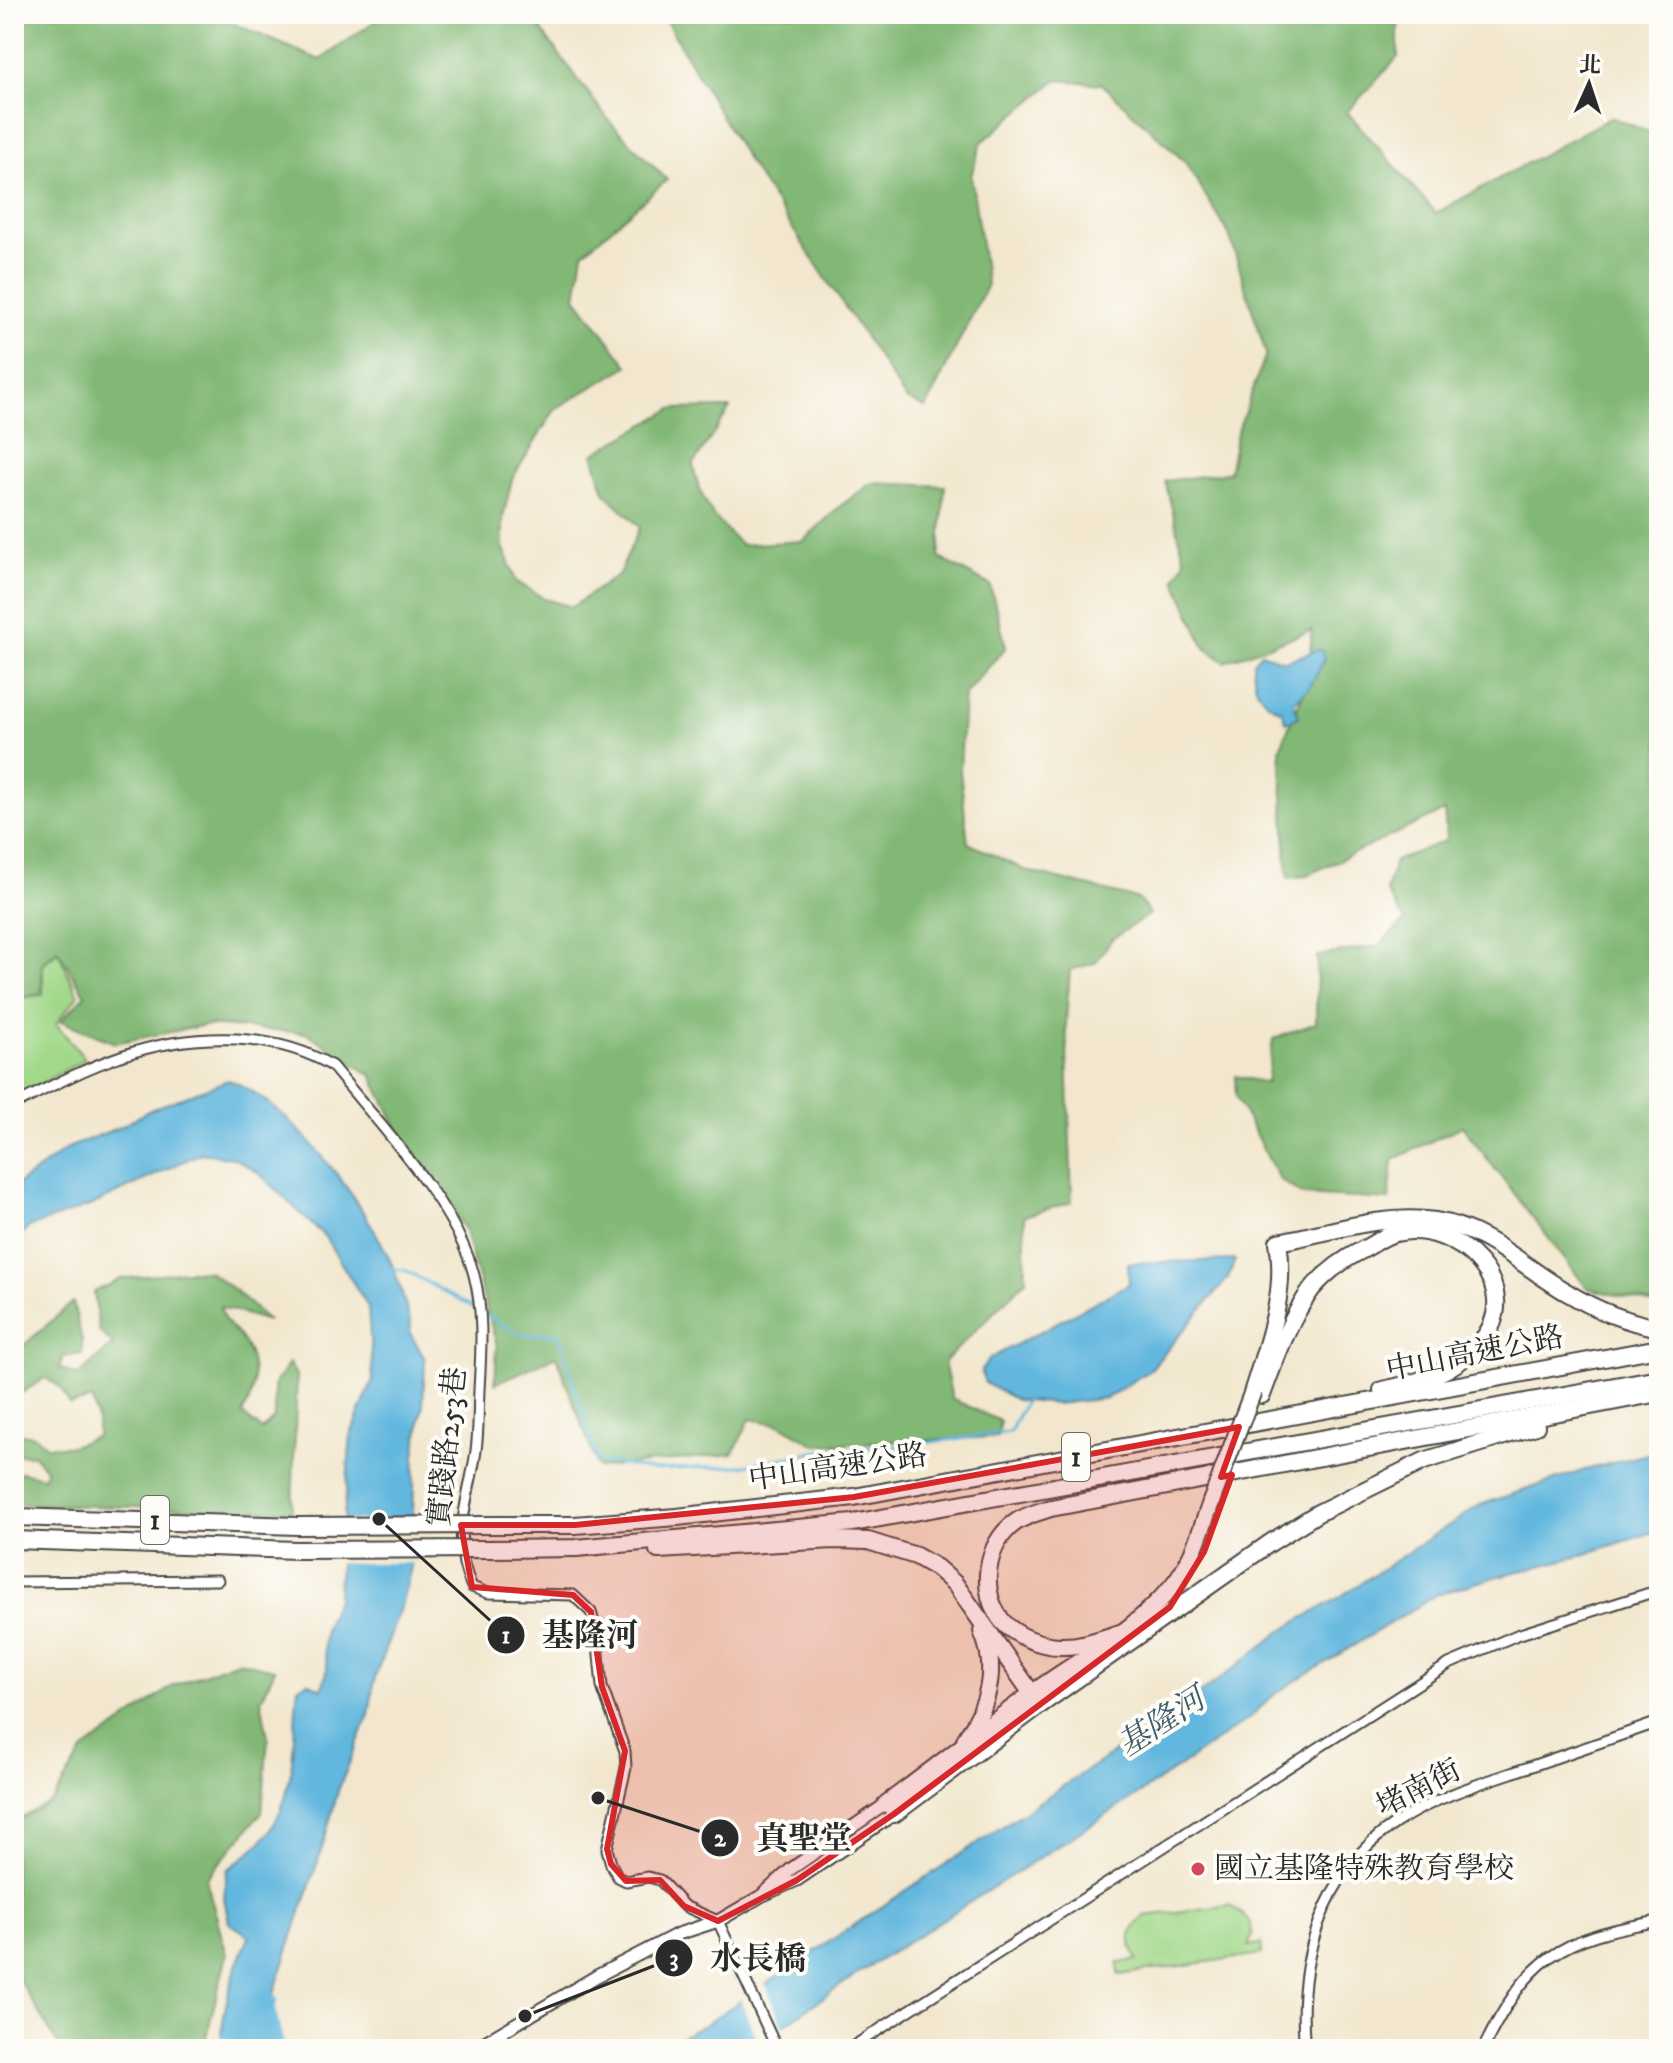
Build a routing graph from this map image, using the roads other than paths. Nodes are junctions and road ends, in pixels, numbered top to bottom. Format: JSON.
{"nodes":[{"id":1,"x":14,"y":1105,"type":"edge"},
{"id":2,"x":1659,"y":1328,"type":"edge"},
{"id":3,"x":1659,"y":1348,"type":"edge"},
{"id":4,"x":1659,"y":1378,"type":"edge"},
{"id":5,"x":1258,"y":1393,"type":"junction"},
{"id":6,"x":1659,"y":1393,"type":"edge"},
{"id":7,"x":1659,"y":1400,"type":"edge"},
{"id":8,"x":1301,"y":1416,"type":"junction"},
{"id":9,"x":14,"y":1517,"type":"edge"},
{"id":10,"x":14,"y":1540,"type":"edge"},
{"id":11,"x":576,"y":1548,"type":"junction"},
{"id":12,"x":218,"y":1580,"type":"dead end"},
{"id":13,"x":14,"y":1582,"type":"edge"},
{"id":14,"x":1659,"y":1590,"type":"edge"},
{"id":15,"x":973,"y":1611,"type":"junction"},
{"id":16,"x":1124,"y":1639,"type":"junction"},
{"id":17,"x":1036,"y":1699,"type":"junction"},
{"id":18,"x":1659,"y":1722,"type":"edge"},
{"id":19,"x":955,"y":1754,"type":"junction"},
{"id":20,"x":890,"y":1809,"type":"junction"},
{"id":21,"x":718,"y":1921,"type":"junction"},
{"id":22,"x":1659,"y":1921,"type":"edge"},
{"id":23,"x":473,"y":2049,"type":"edge"},
{"id":24,"x":777,"y":2049,"type":"edge"},
{"id":25,"x":849,"y":2049,"type":"edge"},
{"id":26,"x":1305,"y":2049,"type":"edge"},
{"id":27,"x":1483,"y":2049,"type":"edge"}],
"edges":[{"from":1,"to":21,"type":"street","name":"實踐路253巷"},
{"from":2,"to":5,"type":"highway"},
{"from":3,"to":8,"type":"highway","name":"中山高速公路","number":"1"},
{"from":4,"to":11,"type":"highway","name":"中山高速公路","number":"1"},
{"from":5,"to":8,"type":"highway"},
{"from":5,"to":16,"type":"highway"},
{"from":6,"to":16,"type":"highway"},
{"from":7,"to":16,"type":"highway"},
{"from":8,"to":9,"type":"highway","name":"中山高速公路","number":"1","bridge":true},
{"from":10,"to":11,"type":"highway","name":"中山高速公路","number":"1","bridge":true},
{"from":11,"to":15,"type":"highway"},
{"from":12,"to":13,"type":"street"},
{"from":14,"to":25,"type":"street"},
{"from":15,"to":17,"type":"highway"},
{"from":15,"to":19,"type":"highway"},
{"from":16,"to":17,"type":"highway"},
{"from":17,"to":19,"type":"highway"},
{"from":17,"to":20,"type":"highway"},
{"from":18,"to":26,"type":"street","name":"堵南街"},
{"from":19,"to":20,"type":"highway"},
{"from":20,"to":21,"type":"street"},
{"from":21,"to":23,"type":"street"},
{"from":21,"to":24,"type":"street"},
{"from":22,"to":27,"type":"street"}]}
